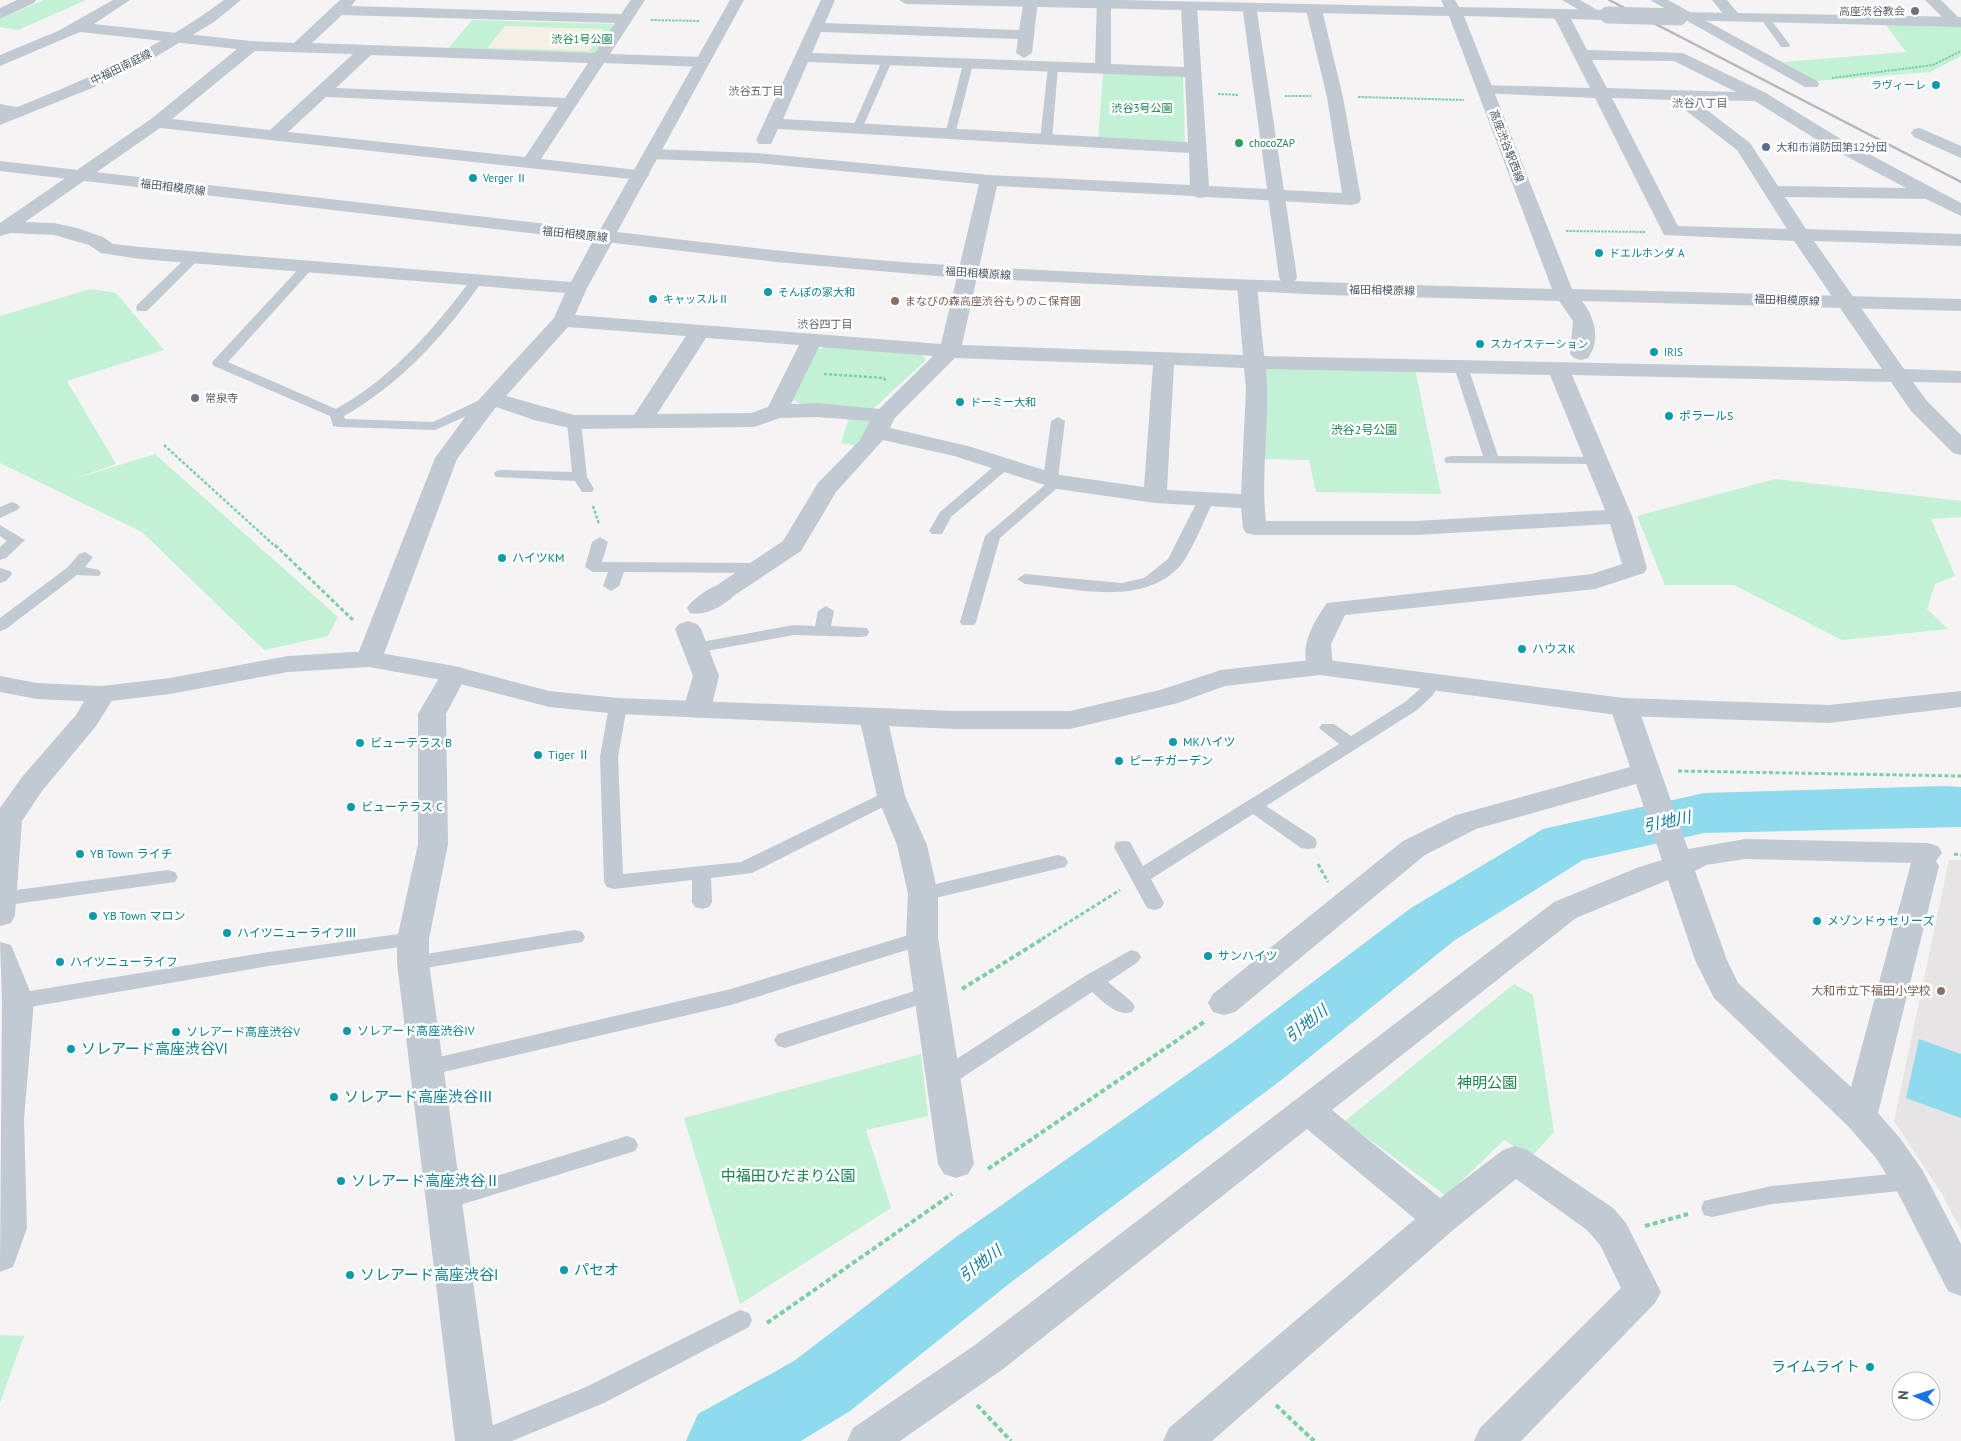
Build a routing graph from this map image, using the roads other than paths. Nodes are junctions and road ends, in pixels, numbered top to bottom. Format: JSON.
{"nodes":[{"id":1,"x":123,"y":0,"type":"edge"},
{"id":2,"x":216,"y":0,"type":"edge"},
{"id":3,"x":234,"y":0,"type":"edge"},
{"id":4,"x":252,"y":0,"type":"edge"},
{"id":5,"x":505,"y":0,"type":"edge"},
{"id":6,"x":573,"y":0,"type":"edge"},
{"id":7,"x":638,"y":0,"type":"edge"},
{"id":8,"x":737,"y":0,"type":"edge"},
{"id":9,"x":828,"y":0,"type":"edge"},
{"id":10,"x":906,"y":0,"type":"edge"},
{"id":11,"x":1569,"y":0,"type":"edge"},
{"id":12,"x":1657,"y":0,"type":"edge"},
{"id":13,"x":1719,"y":0,"type":"edge"},
{"id":14,"x":1932,"y":0,"type":"edge"},
{"id":15,"x":1031,"y":2,"type":"edge"},
{"id":16,"x":1104,"y":3,"type":"edge"},
{"id":17,"x":23,"y":4,"type":"edge"},
{"id":18,"x":0,"y":5,"type":"edge"},
{"id":19,"x":344,"y":5,"type":"edge"},
{"id":20,"x":1451,"y":6,"type":"edge"},
{"id":21,"x":1189,"y":8,"type":"junction"},
{"id":22,"x":1314,"y":10,"type":"junction"},
{"id":23,"x":1250,"y":12,"type":"dead end"},
{"id":24,"x":0,"y":14,"type":"edge"},
{"id":25,"x":492,"y":15,"type":"junction"},
{"id":26,"x":1561,"y":15,"type":"junction"},
{"id":27,"x":1603,"y":16,"type":"junction"},
{"id":28,"x":561,"y":17,"type":"junction"},
{"id":29,"x":1685,"y":17,"type":"junction"},
{"id":30,"x":1734,"y":18,"type":"junction"},
{"id":31,"x":626,"y":19,"type":"junction"},
{"id":32,"x":1766,"y":19,"type":"junction"},
{"id":33,"x":1958,"y":22,"type":"edge"},
{"id":34,"x":203,"y":23,"type":"junction"},
{"id":35,"x":78,"y":27,"type":"junction"},
{"id":36,"x":816,"y":27,"type":"junction"},
{"id":37,"x":1027,"y":35,"type":"junction"},
{"id":38,"x":178,"y":37,"type":"junction"},
{"id":39,"x":251,"y":46,"type":"junction"},
{"id":40,"x":1785,"y":46,"type":"dead end"},
{"id":41,"x":299,"y":47,"type":"junction"},
{"id":42,"x":367,"y":50,"type":"junction"},
{"id":43,"x":1581,"y":54,"type":"junction"},
{"id":44,"x":802,"y":57,"type":"junction"},
{"id":45,"x":600,"y":58,"type":"junction"},
{"id":46,"x":0,"y":60,"type":"edge"},
{"id":47,"x":887,"y":60,"type":"junction"},
{"id":48,"x":703,"y":62,"type":"junction"},
{"id":49,"x":968,"y":64,"type":"junction"},
{"id":50,"x":1023,"y":66,"type":"junction"},
{"id":51,"x":1053,"y":67,"type":"junction"},
{"id":52,"x":1102,"y":69,"type":"junction"},
{"id":53,"x":1193,"y":72,"type":"junction"},
{"id":54,"x":1807,"y":82,"type":"road end"},
{"id":55,"x":1485,"y":90,"type":"junction"},
{"id":56,"x":322,"y":92,"type":"junction"},
{"id":57,"x":1601,"y":93,"type":"junction"},
{"id":58,"x":1676,"y":95,"type":"junction"},
{"id":59,"x":1760,"y":97,"type":"junction"},
{"id":60,"x":570,"y":103,"type":"junction"},
{"id":61,"x":0,"y":109,"type":"edge"},
{"id":62,"x":21,"y":112,"type":"junction"},
{"id":63,"x":0,"y":120,"type":"edge"},
{"id":64,"x":157,"y":123,"type":"junction"},
{"id":65,"x":772,"y":124,"type":"junction"},
{"id":66,"x":857,"y":129,"type":"junction"},
{"id":67,"x":950,"y":134,"type":"junction"},
{"id":68,"x":1920,"y":134,"type":"dead end"},
{"id":69,"x":274,"y":136,"type":"junction"},
{"id":70,"x":1046,"y":140,"type":"junction"},
{"id":71,"x":1198,"y":148,"type":"junction"},
{"id":72,"x":1961,"y":153,"type":"edge"},
{"id":73,"x":652,"y":154,"type":"junction"},
{"id":74,"x":756,"y":158,"type":"junction"},
{"id":75,"x":529,"y":164,"type":"junction"},
{"id":76,"x":0,"y":166,"type":"edge"},
{"id":77,"x":640,"y":175,"type":"junction"},
{"id":78,"x":79,"y":176,"type":"junction"},
{"id":79,"x":989,"y":180,"type":"junction"},
{"id":80,"x":1772,"y":190,"type":"junction"},
{"id":81,"x":1200,"y":193,"type":"junction"},
{"id":82,"x":1929,"y":194,"type":"junction"},
{"id":83,"x":1276,"y":196,"type":"junction"},
{"id":84,"x":1958,"y":205,"type":"edge"},
{"id":85,"x":3,"y":229,"type":"edge"},
{"id":86,"x":1800,"y":235,"type":"junction"},
{"id":87,"x":605,"y":237,"type":"junction"},
{"id":88,"x":1961,"y":240,"type":"edge"},
{"id":89,"x":194,"y":257,"type":"junction"},
{"id":90,"x":308,"y":266,"type":"junction"},
{"id":91,"x":969,"y":272,"type":"junction"},
{"id":92,"x":1288,"y":277,"type":"dead end"},
{"id":93,"x":478,"y":280,"type":"junction"},
{"id":94,"x":1247,"y":285,"type":"junction"},
{"id":95,"x":577,"y":288,"type":"junction"},
{"id":96,"x":1564,"y":294,"type":"junction"},
{"id":97,"x":1846,"y":302,"type":"junction"},
{"id":98,"x":1961,"y":305,"type":"edge"},
{"id":99,"x":142,"y":308,"type":"dead end"},
{"id":100,"x":563,"y":320,"type":"junction"},
{"id":101,"x":700,"y":331,"type":"junction"},
{"id":102,"x":812,"y":340,"type":"junction"},
{"id":103,"x":950,"y":351,"type":"junction"},
{"id":104,"x":1164,"y":360,"type":"junction"},
{"id":105,"x":1584,"y":361,"type":"junction"},
{"id":106,"x":1255,"y":362,"type":"junction"},
{"id":107,"x":1461,"y":367,"type":"junction"},
{"id":108,"x":1558,"y":368,"type":"junction"},
{"id":109,"x":1897,"y":376,"type":"junction"},
{"id":110,"x":1961,"y":377,"type":"edge"},
{"id":111,"x":492,"y":399,"type":"junction"},
{"id":112,"x":777,"y":411,"type":"junction"},
{"id":113,"x":337,"y":414,"type":"junction"},
{"id":114,"x":886,"y":417,"type":"junction"},
{"id":115,"x":642,"y":420,"type":"junction"},
{"id":116,"x":1058,"y":421,"type":"dead end"},
{"id":117,"x":574,"y":422,"type":"junction"},
{"id":118,"x":1959,"y":444,"type":"edge"},
{"id":119,"x":1451,"y":460,"type":"dead end"},
{"id":120,"x":1492,"y":460,"type":"junction"},
{"id":121,"x":1595,"y":461,"type":"junction"},
{"id":122,"x":1004,"y":465,"type":"junction"},
{"id":123,"x":501,"y":474,"type":"dead end"},
{"id":124,"x":530,"y":475,"type":"junction"},
{"id":125,"x":1053,"y":481,"type":"junction"},
{"id":126,"x":522,"y":491,"type":"dead end"},
{"id":127,"x":1155,"y":496,"type":"junction"},
{"id":128,"x":1206,"y":500,"type":"junction"},
{"id":129,"x":1252,"y":500,"type":"junction"},
{"id":130,"x":1620,"y":516,"type":"junction"},
{"id":131,"x":0,"y":530,"type":"edge"},
{"id":132,"x":937,"y":531,"type":"dead end"},
{"id":133,"x":600,"y":536,"type":"road end"},
{"id":134,"x":0,"y":555,"type":"edge"},
{"id":135,"x":85,"y":557,"type":"dead end"},
{"id":136,"x":1064,"y":566,"type":"dead end"},
{"id":137,"x":617,"y":568,"type":"junction"},
{"id":138,"x":759,"y":568,"type":"junction"},
{"id":139,"x":74,"y":570,"type":"junction"},
{"id":140,"x":0,"y":573,"type":"edge"},
{"id":141,"x":93,"y":573,"type":"dead end"},
{"id":142,"x":0,"y":578,"type":"edge"},
{"id":143,"x":1025,"y":579,"type":"dead end"},
{"id":144,"x":1060,"y":582,"type":"junction"},
{"id":145,"x":611,"y":586,"type":"dead end"},
{"id":146,"x":730,"y":588,"type":"joint"},
{"id":147,"x":826,"y":611,"type":"dead end"},
{"id":148,"x":968,"y":622,"type":"dead end"},
{"id":149,"x":0,"y":626,"type":"edge"},
{"id":150,"x":694,"y":628,"type":"junction"},
{"id":151,"x":822,"y":631,"type":"junction"},
{"id":152,"x":860,"y":632,"type":"dead end"},
{"id":153,"x":369,"y":659,"type":"junction"},
{"id":154,"x":1320,"y":667,"type":"junction"},
{"id":155,"x":454,"y":674,"type":"junction"},
{"id":156,"x":1432,"y":680,"type":"junction"},
{"id":157,"x":0,"y":684,"type":"edge"},
{"id":158,"x":102,"y":694,"type":"junction"},
{"id":159,"x":1961,"y":699,"type":"edge"},
{"id":160,"x":618,"y":706,"type":"junction"},
{"id":161,"x":1624,"y":707,"type":"junction"},
{"id":162,"x":697,"y":709,"type":"junction"},
{"id":163,"x":873,"y":717,"type":"junction"},
{"id":164,"x":1328,"y":728,"type":"dead end"},
{"id":165,"x":1351,"y":744,"type":"junction"},
{"id":166,"x":1646,"y":777,"type":"junction"},
{"id":167,"x":891,"y":796,"type":"junction"},
{"id":168,"x":1253,"y":806,"type":"junction"},
{"id":169,"x":1308,"y":843,"type":"road end"},
{"id":170,"x":1123,"y":847,"type":"dead end"},
{"id":171,"x":3,"y":854,"type":"edge"},
{"id":172,"x":1677,"y":859,"type":"junction"},
{"id":173,"x":1058,"y":862,"type":"dead end"},
{"id":174,"x":701,"y":873,"type":"junction"},
{"id":175,"x":168,"y":877,"type":"dead end"},
{"id":176,"x":1140,"y":877,"type":"junction"},
{"id":177,"x":924,"y":894,"type":"junction"},
{"id":178,"x":702,"y":902,"type":"dead end"},
{"id":179,"x":1154,"y":902,"type":"dead end"},
{"id":180,"x":1,"y":907,"type":"edge"},
{"id":181,"x":575,"y":936,"type":"dead end"},
{"id":182,"x":922,"y":938,"type":"junction"},
{"id":183,"x":413,"y":951,"type":"junction"},
{"id":184,"x":0,"y":952,"type":"edge"},
{"id":185,"x":1131,"y":957,"type":"dead end"},
{"id":186,"x":1092,"y":981,"type":"junction"},
{"id":187,"x":18,"y":1001,"type":"junction"},
{"id":188,"x":931,"y":1001,"type":"junction"},
{"id":189,"x":1224,"y":1003,"type":"road end"},
{"id":190,"x":1125,"y":1007,"type":"dead end"},
{"id":191,"x":785,"y":1040,"type":"dead end"},
{"id":192,"x":426,"y":1068,"type":"junction"},
{"id":193,"x":943,"y":1079,"type":"junction"},
{"id":194,"x":1308,"y":1110,"type":"junction"},
{"id":195,"x":1860,"y":1116,"type":"junction"},
{"id":196,"x":3,"y":1119,"type":"edge"},
{"id":197,"x":627,"y":1145,"type":"dead end"},
{"id":198,"x":966,"y":1175,"type":"road end"},
{"id":199,"x":1910,"y":1181,"type":"junction"},
{"id":200,"x":444,"y":1201,"type":"junction"},
{"id":201,"x":1712,"y":1208,"type":"road end"},
{"id":202,"x":1440,"y":1220,"type":"junction"},
{"id":203,"x":0,"y":1256,"type":"edge"},
{"id":204,"x":1961,"y":1280,"type":"edge"},
{"id":205,"x":740,"y":1320,"type":"dead end"},
{"id":206,"x":475,"y":1441,"type":"edge"},
{"id":207,"x":483,"y":1441,"type":"edge"},
{"id":208,"x":867,"y":1441,"type":"edge"},
{"id":209,"x":1183,"y":1441,"type":"edge"},
{"id":210,"x":1494,"y":1441,"type":"edge"}],
"edges":[{"from":1,"to":35,"type":"street"},
{"from":2,"to":34,"type":"street"},
{"from":3,"to":34,"type":"street","name":"中福田南庭線"},
{"from":4,"to":34,"type":"street"},
{"from":5,"to":25,"type":"street"},
{"from":6,"to":28,"type":"street"},
{"from":7,"to":31,"type":"street"},
{"from":8,"to":48,"type":"street"},
{"from":9,"to":36,"type":"street"},
{"from":10,"to":15,"type":"street"},
{"from":11,"to":27,"type":"street"},
{"from":12,"to":29,"type":"street"},
{"from":13,"to":30,"type":"street"},
{"from":14,"to":33,"type":"street"},
{"from":15,"to":16,"type":"street"},
{"from":15,"to":37,"type":"street"},
{"from":16,"to":21,"type":"street"},
{"from":16,"to":52,"type":"street"},
{"from":17,"to":18,"type":"street"},
{"from":17,"to":24,"type":"street"},
{"from":19,"to":25,"type":"street"},
{"from":19,"to":41,"type":"street"},
{"from":20,"to":22,"type":"street"},
{"from":20,"to":26,"type":"street"},
{"from":20,"to":55,"type":"street","name":"高座渋谷駅西線"},
{"from":21,"to":22,"type":"street"},
{"from":21,"to":53,"type":"street"},
{"from":22,"to":83,"type":"street"},
{"from":23,"to":83,"type":"street"},
{"from":25,"to":28,"type":"street"},
{"from":26,"to":27,"type":"street"},
{"from":26,"to":43,"type":"street"},
{"from":27,"to":29,"type":"street","bridge":true},
{"from":28,"to":31,"type":"street"},
{"from":29,"to":30,"type":"street"},
{"from":29,"to":54,"type":"street"},
{"from":30,"to":32,"type":"street"},
{"from":31,"to":45,"type":"street"},
{"from":32,"to":33,"type":"street"},
{"from":32,"to":40,"type":"lane"},
{"from":34,"to":38,"type":"street","name":"中福田南庭線"},
{"from":35,"to":38,"type":"street"},
{"from":35,"to":46,"type":"street"},
{"from":36,"to":37,"type":"street"},
{"from":36,"to":44,"type":"street"},
{"from":37,"to":50,"type":"street"},
{"from":38,"to":39,"type":"street"},
{"from":38,"to":62,"type":"street","name":"中福田南庭線"},
{"from":39,"to":41,"type":"street"},
{"from":39,"to":64,"type":"street"},
{"from":41,"to":42,"type":"street"},
{"from":42,"to":45,"type":"street"},
{"from":42,"to":56,"type":"street"},
{"from":43,"to":57,"type":"street"},
{"from":43,"to":59,"type":"street"},
{"from":44,"to":47,"type":"street"},
{"from":44,"to":65,"type":"street"},
{"from":45,"to":48,"type":"street"},
{"from":45,"to":60,"type":"street"},
{"from":47,"to":49,"type":"street"},
{"from":47,"to":66,"type":"lane"},
{"from":48,"to":73,"type":"street"},
{"from":49,"to":50,"type":"street"},
{"from":49,"to":67,"type":"lane"},
{"from":50,"to":51,"type":"street"},
{"from":51,"to":52,"type":"street"},
{"from":51,"to":70,"type":"lane"},
{"from":52,"to":53,"type":"street"},
{"from":53,"to":71,"type":"street"},
{"from":55,"to":57,"type":"street"},
{"from":55,"to":96,"type":"street","name":"高座渋谷駅西線"},
{"from":56,"to":60,"type":"street"},
{"from":56,"to":69,"type":"street"},
{"from":57,"to":58,"type":"street"},
{"from":57,"to":86,"type":"street"},
{"from":58,"to":59,"type":"street"},
{"from":58,"to":80,"type":"street"},
{"from":59,"to":82,"type":"street"},
{"from":60,"to":75,"type":"street"},
{"from":61,"to":62,"type":"street"},
{"from":62,"to":63,"type":"street","name":"中福田南庭線"},
{"from":64,"to":69,"type":"street"},
{"from":64,"to":78,"type":"street"},
{"from":65,"to":66,"type":"street"},
{"from":65,"to":74,"type":"street"},
{"from":66,"to":67,"type":"street"},
{"from":67,"to":70,"type":"street"},
{"from":68,"to":72,"type":"street"},
{"from":69,"to":75,"type":"street"},
{"from":70,"to":71,"type":"street"},
{"from":71,"to":81,"type":"street"},
{"from":73,"to":74,"type":"street"},
{"from":73,"to":77,"type":"street"},
{"from":74,"to":79,"type":"street"},
{"from":75,"to":77,"type":"street"},
{"from":76,"to":78,"type":"street","name":"福田相模原線"},
{"from":77,"to":87,"type":"street"},
{"from":78,"to":85,"type":"street"},
{"from":78,"to":87,"type":"street","name":"福田相模原線"},
{"from":79,"to":81,"type":"street"},
{"from":79,"to":91,"type":"street"},
{"from":80,"to":82,"type":"street"},
{"from":80,"to":86,"type":"street"},
{"from":81,"to":83,"type":"street"},
{"from":82,"to":84,"type":"street"},
{"from":83,"to":92,"type":"street"},
{"from":85,"to":89,"type":"street"},
{"from":86,"to":88,"type":"street"},
{"from":86,"to":97,"type":"street"},
{"from":87,"to":91,"type":"street","name":"福田相模原線"},
{"from":87,"to":95,"type":"street"},
{"from":89,"to":90,"type":"street"},
{"from":89,"to":99,"type":"lane"},
{"from":90,"to":93,"type":"street"},
{"from":90,"to":113,"type":"lane"},
{"from":91,"to":94,"type":"street","name":"福田相模原線"},
{"from":91,"to":103,"type":"street"},
{"from":93,"to":95,"type":"street"},
{"from":93,"to":113,"type":"lane"},
{"from":94,"to":96,"type":"street","name":"福田相模原線"},
{"from":94,"to":106,"type":"street"},
{"from":95,"to":100,"type":"street"},
{"from":96,"to":97,"type":"street","name":"福田相模原線"},
{"from":96,"to":105,"type":"street"},
{"from":97,"to":98,"type":"street","name":"福田相模原線"},
{"from":97,"to":109,"type":"street"},
{"from":100,"to":101,"type":"street"},
{"from":100,"to":111,"type":"street"},
{"from":101,"to":102,"type":"street"},
{"from":101,"to":115,"type":"street"},
{"from":102,"to":103,"type":"street"},
{"from":102,"to":112,"type":"street"},
{"from":103,"to":104,"type":"street"},
{"from":103,"to":114,"type":"street"},
{"from":104,"to":106,"type":"street"},
{"from":104,"to":127,"type":"street"},
{"from":105,"to":108,"type":"street"},
{"from":105,"to":109,"type":"street"},
{"from":106,"to":107,"type":"street"},
{"from":106,"to":129,"type":"street"},
{"from":107,"to":108,"type":"street"},
{"from":107,"to":120,"type":"lane"},
{"from":108,"to":121,"type":"street"},
{"from":109,"to":110,"type":"street"},
{"from":109,"to":118,"type":"street"},
{"from":111,"to":113,"type":"lane"},
{"from":111,"to":117,"type":"street"},
{"from":111,"to":153,"type":"street"},
{"from":112,"to":114,"type":"street"},
{"from":112,"to":115,"type":"street"},
{"from":114,"to":122,"type":"street"},
{"from":114,"to":138,"type":"street"},
{"from":115,"to":117,"type":"street"},
{"from":116,"to":125,"type":"lane"},
{"from":117,"to":124,"type":"lane"},
{"from":119,"to":120,"type":"lane"},
{"from":120,"to":121,"type":"lane"},
{"from":121,"to":130,"type":"street"},
{"from":122,"to":125,"type":"street"},
{"from":122,"to":132,"type":"lane"},
{"from":123,"to":124,"type":"lane"},
{"from":124,"to":126,"type":"lane"},
{"from":125,"to":127,"type":"street"},
{"from":125,"to":148,"type":"lane"},
{"from":127,"to":128,"type":"street"},
{"from":128,"to":129,"type":"street"},
{"from":128,"to":144,"type":"lane"},
{"from":129,"to":130,"type":"street"},
{"from":130,"to":154,"type":"street"},
{"from":131,"to":134,"type":"lane"},
{"from":133,"to":137,"type":"lane"},
{"from":135,"to":139,"type":"lane"},
{"from":136,"to":144,"type":"lane"},
{"from":137,"to":138,"type":"lane"},
{"from":137,"to":145,"type":"lane"},
{"from":138,"to":146,"type":"street"},
{"from":139,"to":141,"type":"lane"},
{"from":139,"to":149,"type":"lane"},
{"from":140,"to":142,"type":"lane"},
{"from":143,"to":144,"type":"lane"},
{"from":146,"to":150,"type":"street"},
{"from":147,"to":151,"type":"lane"},
{"from":150,"to":151,"type":"lane"},
{"from":150,"to":162,"type":"street"},
{"from":151,"to":152,"type":"lane"},
{"from":153,"to":155,"type":"street"},
{"from":153,"to":158,"type":"street"},
{"from":154,"to":156,"type":"street"},
{"from":154,"to":163,"type":"street"},
{"from":155,"to":160,"type":"street"},
{"from":155,"to":183,"type":"street"},
{"from":156,"to":161,"type":"street"},
{"from":156,"to":165,"type":"lane"},
{"from":157,"to":158,"type":"street"},
{"from":158,"to":171,"type":"street"},
{"from":159,"to":161,"type":"street"},
{"from":160,"to":162,"type":"street"},
{"from":160,"to":174,"type":"lane"},
{"from":161,"to":166,"type":"street"},
{"from":162,"to":163,"type":"street"},
{"from":163,"to":167,"type":"street"},
{"from":164,"to":165,"type":"lane"},
{"from":165,"to":168,"type":"lane"},
{"from":166,"to":172,"type":"street"},
{"from":166,"to":189,"type":"street"},
{"from":167,"to":174,"type":"lane"},
{"from":167,"to":177,"type":"street"},
{"from":168,"to":169,"type":"lane"},
{"from":168,"to":176,"type":"lane"},
{"from":170,"to":176,"type":"lane"},
{"from":171,"to":180,"type":"street"},
{"from":172,"to":194,"type":"street"},
{"from":172,"to":195,"type":"street"},
{"from":172,"to":195,"type":"street"},
{"from":173,"to":177,"type":"lane"},
{"from":174,"to":178,"type":"lane"},
{"from":175,"to":180,"type":"lane"},
{"from":176,"to":179,"type":"lane"},
{"from":177,"to":182,"type":"street"},
{"from":181,"to":183,"type":"lane"},
{"from":182,"to":188,"type":"street"},
{"from":182,"to":192,"type":"lane"},
{"from":183,"to":187,"type":"lane"},
{"from":183,"to":192,"type":"street"},
{"from":184,"to":187,"type":"street"},
{"from":185,"to":186,"type":"lane"},
{"from":186,"to":190,"type":"lane"},
{"from":186,"to":193,"type":"lane"},
{"from":187,"to":196,"type":"street"},
{"from":188,"to":191,"type":"lane"},
{"from":188,"to":193,"type":"street"},
{"from":192,"to":200,"type":"street"},
{"from":193,"to":198,"type":"street"},
{"from":194,"to":202,"type":"street"},
{"from":194,"to":208,"type":"street"},
{"from":195,"to":199,"type":"street"},
{"from":196,"to":203,"type":"street"},
{"from":197,"to":200,"type":"lane"},
{"from":199,"to":201,"type":"lane"},
{"from":199,"to":204,"type":"street"},
{"from":200,"to":206,"type":"street"},
{"from":202,"to":209,"type":"street"},
{"from":202,"to":210,"type":"street"},
{"from":205,"to":207,"type":"lane"}]}
